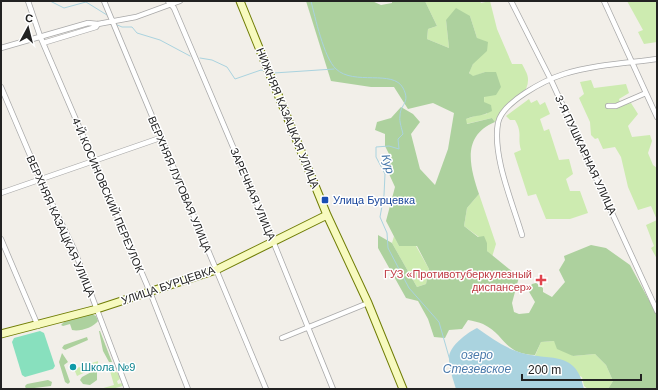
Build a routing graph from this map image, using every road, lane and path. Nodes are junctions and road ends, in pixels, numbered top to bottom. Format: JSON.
{"nodes":[{"id":1,"x":28,"y":1,"type":"edge"},
{"id":2,"x":104,"y":1,"type":"edge"},
{"id":3,"x":180,"y":1,"type":"edge"},
{"id":4,"x":240,"y":1,"type":"edge"},
{"id":5,"x":511,"y":1,"type":"edge"},
{"id":6,"x":604,"y":1,"type":"edge"},
{"id":7,"x":169,"y":3,"type":"edge"},
{"id":8,"x":111,"y":20,"type":"junction"},
{"id":9,"x":98,"y":24,"type":"junction"},
{"id":10,"x":40,"y":36,"type":"junction"},
{"id":11,"x":43,"y":43,"type":"junction"},
{"id":12,"x":1,"y":48,"type":"edge"},
{"id":13,"x":657,"y":59,"type":"edge"},
{"id":14,"x":632,"y":63,"type":"junction"},
{"id":15,"x":551,"y":80,"type":"junction"},
{"id":16,"x":1,"y":87,"type":"edge"},
{"id":17,"x":646,"y":93,"type":"junction"},
{"id":18,"x":608,"y":106,"type":"dead end"},
{"id":19,"x":657,"y":118,"type":"edge"},
{"id":20,"x":160,"y":138,"type":"junction"},
{"id":21,"x":94,"y":162,"type":"junction"},
{"id":22,"x":41,"y":181,"type":"junction"},
{"id":23,"x":1,"y":193,"type":"edge"},
{"id":24,"x":327,"y":215,"type":"junction"},
{"id":25,"x":522,"y":235,"type":"dead end"},
{"id":26,"x":1,"y":239,"type":"edge"},
{"id":27,"x":273,"y":241,"type":"junction"},
{"id":28,"x":216,"y":270,"type":"junction"},
{"id":29,"x":150,"y":292,"type":"junction"},
{"id":30,"x":368,"y":303,"type":"junction"},
{"id":31,"x":97,"y":309,"type":"junction"},
{"id":32,"x":657,"y":311,"type":"edge"},
{"id":33,"x":38,"y":326,"type":"junction"},
{"id":34,"x":308,"y":328,"type":"junction"},
{"id":35,"x":1,"y":334,"type":"edge"},
{"id":36,"x":282,"y":338,"type":"dead end"},
{"id":37,"x":127,"y":389,"type":"edge"},
{"id":38,"x":188,"y":389,"type":"edge"},
{"id":39,"x":266,"y":389,"type":"edge"},
{"id":40,"x":333,"y":389,"type":"edge"},
{"id":41,"x":403,"y":389,"type":"edge"}],
"edges":[{"from":1,"to":10,"type":"street","name":"4-Й КОСИНОВСКИЙ ПЕРЕУЛОК"},
{"from":2,"to":8,"type":"street","name":"ВЕРХНЯЯ ЛУГОВАЯ УЛИЦА"},
{"from":3,"to":7,"type":"street"},
{"from":4,"to":24,"type":"street","name":"НИЖНЯЯ КАЗАЦКАЯ УЛИЦА"},
{"from":5,"to":15,"type":"street","name":"3-Я ПУШКАРНАЯ УЛИЦА"},
{"from":6,"to":14,"type":"street"},
{"from":7,"to":8,"type":"street"},
{"from":7,"to":27,"type":"street","name":"ЗАРЕЧНАЯ УЛИЦА"},
{"from":8,"to":9,"type":"street"},
{"from":8,"to":20,"type":"street","name":"ВЕРХНЯЯ ЛУГОВАЯ УЛИЦА"},
{"from":9,"to":10,"type":"street"},
{"from":9,"to":11,"type":"street"},
{"from":10,"to":11,"type":"street","name":"4-Й КОСИНОВСКИЙ ПЕРЕУЛОК"},
{"from":10,"to":12,"type":"street"},
{"from":11,"to":21,"type":"street","name":"4-Й КОСИНОВСКИЙ ПЕРЕУЛОК"},
{"from":13,"to":14,"type":"street"},
{"from":14,"to":15,"type":"street"},
{"from":14,"to":17,"type":"street"},
{"from":15,"to":25,"type":"street"},
{"from":15,"to":32,"type":"street","name":"3-Я ПУШКАРНАЯ УЛИЦА"},
{"from":16,"to":22,"type":"street","name":"ВЕРХНЯЯ КАЗАЦКАЯ УЛИЦА"},
{"from":17,"to":18,"type":"street"},
{"from":17,"to":19,"type":"street"},
{"from":20,"to":21,"type":"street"},
{"from":20,"to":28,"type":"street","name":"ВЕРХНЯЯ ЛУГОВАЯ УЛИЦА"},
{"from":21,"to":22,"type":"street"},
{"from":21,"to":29,"type":"street","name":"4-Й КОСИНОВСКИЙ ПЕРЕУЛОК"},
{"from":22,"to":23,"type":"street"},
{"from":22,"to":31,"type":"street","name":"ВЕРХНЯЯ КАЗАЦКАЯ УЛИЦА"},
{"from":24,"to":27,"type":"street","name":"УЛИЦА БУРЦЕВКА"},
{"from":24,"to":30,"type":"street","name":"НИЖНЯЯ КАЗАЦКАЯ УЛИЦА"},
{"from":26,"to":33,"type":"street"},
{"from":27,"to":28,"type":"street","name":"УЛИЦА БУРЦЕВКА"},
{"from":27,"to":34,"type":"street","name":"ЗАРЕЧНАЯ УЛИЦА"},
{"from":28,"to":29,"type":"street","name":"УЛИЦА БУРЦЕВКА"},
{"from":28,"to":39,"type":"street","name":"ВЕРХНЯЯ ЛУГОВАЯ УЛИЦА"},
{"from":29,"to":31,"type":"street","name":"УЛИЦА БУРЦЕВКА"},
{"from":29,"to":38,"type":"street","name":"4-Й КОСИНОВСКИЙ ПЕРЕУЛОК"},
{"from":30,"to":34,"type":"street"},
{"from":30,"to":41,"type":"street","name":"НИЖНЯЯ КАЗАЦКАЯ УЛИЦА"},
{"from":31,"to":33,"type":"street","name":"УЛИЦА БУРЦЕВКА"},
{"from":31,"to":37,"type":"street","name":"ВЕРХНЯЯ КАЗАЦКАЯ УЛИЦА"},
{"from":33,"to":35,"type":"street","name":"УЛИЦА БУРЦЕВКА"},
{"from":34,"to":36,"type":"street"},
{"from":34,"to":40,"type":"street","name":"ЗАРЕЧНАЯ УЛИЦА"}]}
